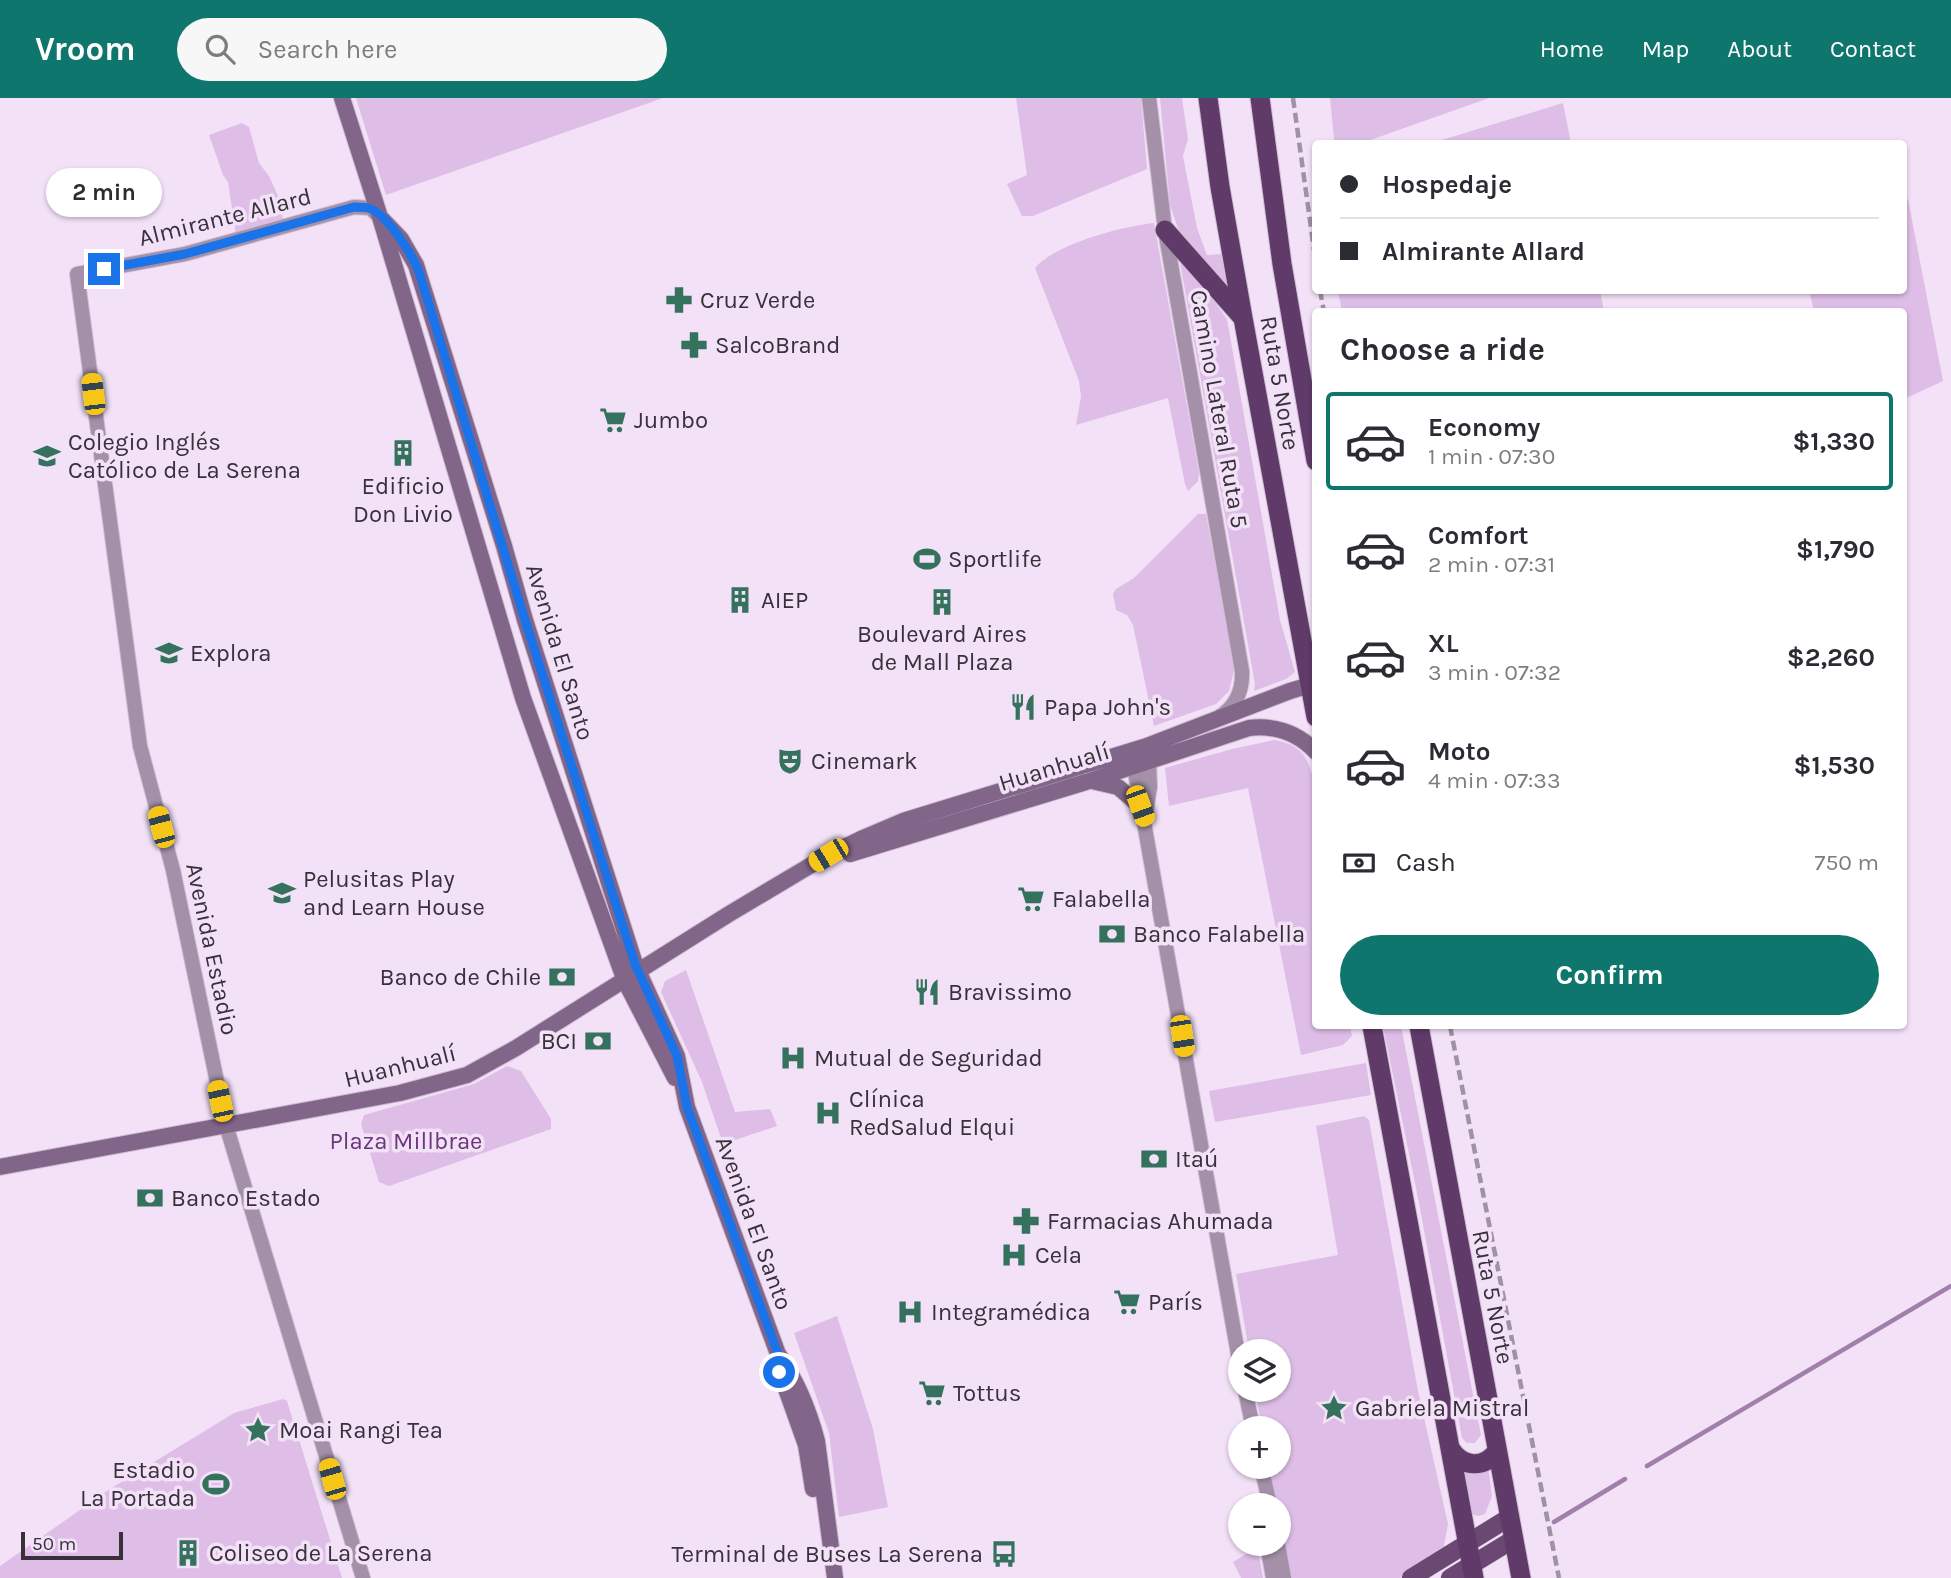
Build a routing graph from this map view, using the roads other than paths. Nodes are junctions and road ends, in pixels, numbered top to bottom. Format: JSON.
{"nodes":[{"id":1,"x":341,"y":98,"type":"edge"},
{"id":2,"x":1149,"y":98,"type":"edge"},
{"id":3,"x":1208,"y":98,"type":"edge"},
{"id":4,"x":1261,"y":98,"type":"edge"},
{"id":5,"x":380,"y":217,"type":"junction"},
{"id":6,"x":1165,"y":230,"type":"junction"},
{"id":7,"x":77,"y":274,"type":"joint"},
{"id":8,"x":1243,"y":318,"type":"junction"},
{"id":9,"x":1312,"y":438,"type":"edge"},
{"id":10,"x":541,"y":668,"type":"junction"},
{"id":11,"x":1312,"y":680,"type":"edge"},
{"id":12,"x":1312,"y":685,"type":"edge"},
{"id":13,"x":523,"y":698,"type":"junction"},
{"id":14,"x":1218,"y":718,"type":"junction"},
{"id":15,"x":1312,"y":748,"type":"edge"},
{"id":16,"x":1142,"y":763,"type":"junction"},
{"id":17,"x":1086,"y":782,"type":"junction"},
{"id":18,"x":1143,"y":813,"type":"junction"},
{"id":19,"x":801,"y":870,"type":"junction"},
{"id":20,"x":632,"y":976,"type":"junction"},
{"id":21,"x":1373,"y":1029,"type":"edge"},
{"id":22,"x":1420,"y":1029,"type":"edge"},
{"id":23,"x":226,"y":1125,"type":"junction"},
{"id":24,"x":0,"y":1167,"type":"edge"},
{"id":25,"x":1235,"y":1339,"type":"edge"},
{"id":26,"x":778,"y":1354,"type":"junction"},
{"id":27,"x":1450,"y":1448,"type":"junction"},
{"id":28,"x":1497,"y":1451,"type":"junction"},
{"id":29,"x":1510,"y":1517,"type":"junction"},
{"id":30,"x":1514,"y":1539,"type":"junction"},
{"id":31,"x":1467,"y":1544,"type":"junction"},
{"id":32,"x":1269,"y":1556,"type":"edge"},
{"id":33,"x":1280,"y":1556,"type":"edge"},
{"id":34,"x":1473,"y":1572,"type":"edge"},
{"id":35,"x":363,"y":1578,"type":"edge"},
{"id":36,"x":826,"y":1578,"type":"edge"},
{"id":37,"x":835,"y":1578,"type":"edge"},
{"id":38,"x":1273,"y":1578,"type":"edge"},
{"id":39,"x":1284,"y":1578,"type":"edge"},
{"id":40,"x":1411,"y":1578,"type":"edge"},
{"id":41,"x":1450,"y":1578,"type":"edge"},
{"id":42,"x":1521,"y":1578,"type":"edge"}],
"edges":[{"from":1,"to":5,"type":"main road","name":"Avenida El Santo"},
{"from":2,"to":6,"type":"street","name":"Camino Lateral Ruta 5"},
{"from":3,"to":8,"type":"highway","name":"Ruta 5 Norte"},
{"from":4,"to":9,"type":"highway","name":"Ruta 5 Norte"},
{"from":5,"to":7,"type":"street","name":"Almirante Allard"},
{"from":5,"to":10,"type":"main road","name":"Avenida El Santo"},
{"from":5,"to":13,"type":"main road","name":"Avenida El Santo"},
{"from":6,"to":8,"type":"highway"},
{"from":6,"to":14,"type":"street","name":"Camino Lateral Ruta 5"},
{"from":7,"to":23,"type":"street","name":"Avenida Estadio"},
{"from":8,"to":11,"type":"highway","name":"Ruta 5 Norte"},
{"from":10,"to":13,"type":"main road"},
{"from":10,"to":20,"type":"main road","name":"Avenida El Santo"},
{"from":12,"to":14,"type":"main road","name":"Huanhualí"},
{"from":13,"to":20,"type":"main road","name":"Avenida El Santo"},
{"from":14,"to":19,"type":"main road","name":"Huanhualí"},
{"from":15,"to":16,"type":"main road","name":"Huanhualí"},
{"from":16,"to":17,"type":"main road","name":"Huanhualí"},
{"from":16,"to":18,"type":"street"},
{"from":17,"to":18,"type":"main road"},
{"from":17,"to":19,"type":"main road","name":"Huanhualí"},
{"from":18,"to":25,"type":"street"},
{"from":19,"to":20,"type":"main road","name":"Huanhualí"},
{"from":20,"to":23,"type":"main road","name":"Huanhualí"},
{"from":20,"to":26,"type":"main road","name":"Avenida El Santo"},
{"from":21,"to":27,"type":"highway"},
{"from":22,"to":28,"type":"highway","name":"Ruta 5 Norte"},
{"from":23,"to":24,"type":"main road","name":"Huanhualí"},
{"from":23,"to":35,"type":"street","name":"Avenida Estadio"},
{"from":26,"to":36,"type":"main road","name":"Avenida El Santo"},
{"from":26,"to":37,"type":"main road","name":"Avenida El Santo"},
{"from":27,"to":28,"type":"highway"},
{"from":27,"to":31,"type":"highway"},
{"from":28,"to":29,"type":"highway","name":"Ruta 5 Norte"},
{"from":29,"to":30,"type":"highway","name":"Ruta 5 Norte"},
{"from":29,"to":31,"type":"main road"},
{"from":30,"to":34,"type":"main road"},
{"from":30,"to":42,"type":"highway","name":"Ruta 5 Norte"},
{"from":31,"to":34,"type":"highway"},
{"from":31,"to":40,"type":"main road"},
{"from":32,"to":38,"type":"street"},
{"from":33,"to":39,"type":"street"},
{"from":34,"to":41,"type":"main road"}]}
